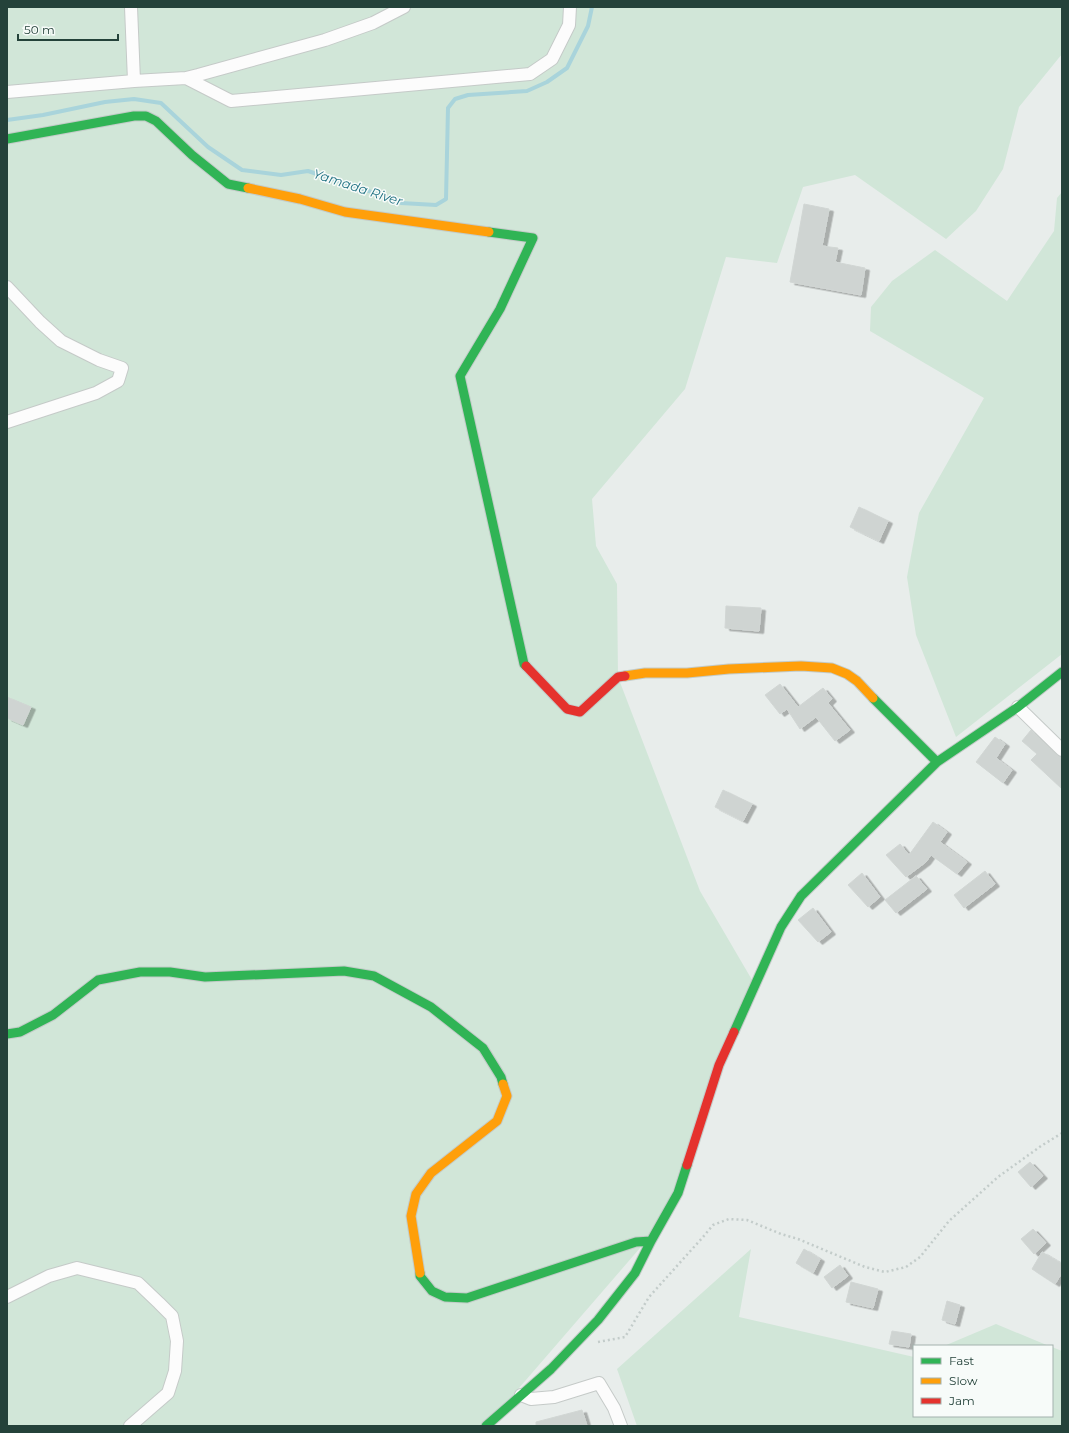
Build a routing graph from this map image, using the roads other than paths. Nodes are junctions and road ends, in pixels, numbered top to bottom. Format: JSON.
{"nodes":[{"id":1,"x":131,"y":7,"type":"edge"},
{"id":2,"x":404,"y":7,"type":"edge"},
{"id":3,"x":570,"y":7,"type":"edge"},
{"id":4,"x":186,"y":78,"type":"junction"},
{"id":5,"x":134,"y":81,"type":"junction"},
{"id":6,"x":7,"y":92,"type":"edge"},
{"id":7,"x":7,"y":139,"type":"edge"},
{"id":8,"x":7,"y":287,"type":"edge"},
{"id":9,"x":7,"y":422,"type":"edge"},
{"id":10,"x":1062,"y":672,"type":"edge"},
{"id":11,"x":1018,"y":707,"type":"junction"},
{"id":12,"x":1062,"y":750,"type":"edge"},
{"id":13,"x":937,"y":762,"type":"junction"},
{"id":14,"x":7,"y":1034,"type":"edge"},
{"id":15,"x":651,"y":1241,"type":"junction"},
{"id":16,"x":7,"y":1297,"type":"edge"},
{"id":17,"x":521,"y":1395,"type":"junction"},
{"id":18,"x":487,"y":1425,"type":"edge"},
{"id":19,"x":130,"y":1426,"type":"edge"},
{"id":20,"x":621,"y":1426,"type":"edge"}],
"edges":[{"from":1,"to":5,"type":"street"},
{"from":2,"to":4,"type":"street"},
{"from":3,"to":4,"type":"street"},
{"from":4,"to":5,"type":"street"},
{"from":5,"to":6,"type":"street"},
{"from":7,"to":13,"type":"street"},
{"from":8,"to":9,"type":"street"},
{"from":10,"to":11,"type":"street"},
{"from":11,"to":12,"type":"street"},
{"from":11,"to":13,"type":"street"},
{"from":13,"to":15,"type":"street"},
{"from":14,"to":15,"type":"street"},
{"from":15,"to":17,"type":"street"},
{"from":16,"to":19,"type":"street"},
{"from":17,"to":18,"type":"street"},
{"from":17,"to":20,"type":"street"}]}
